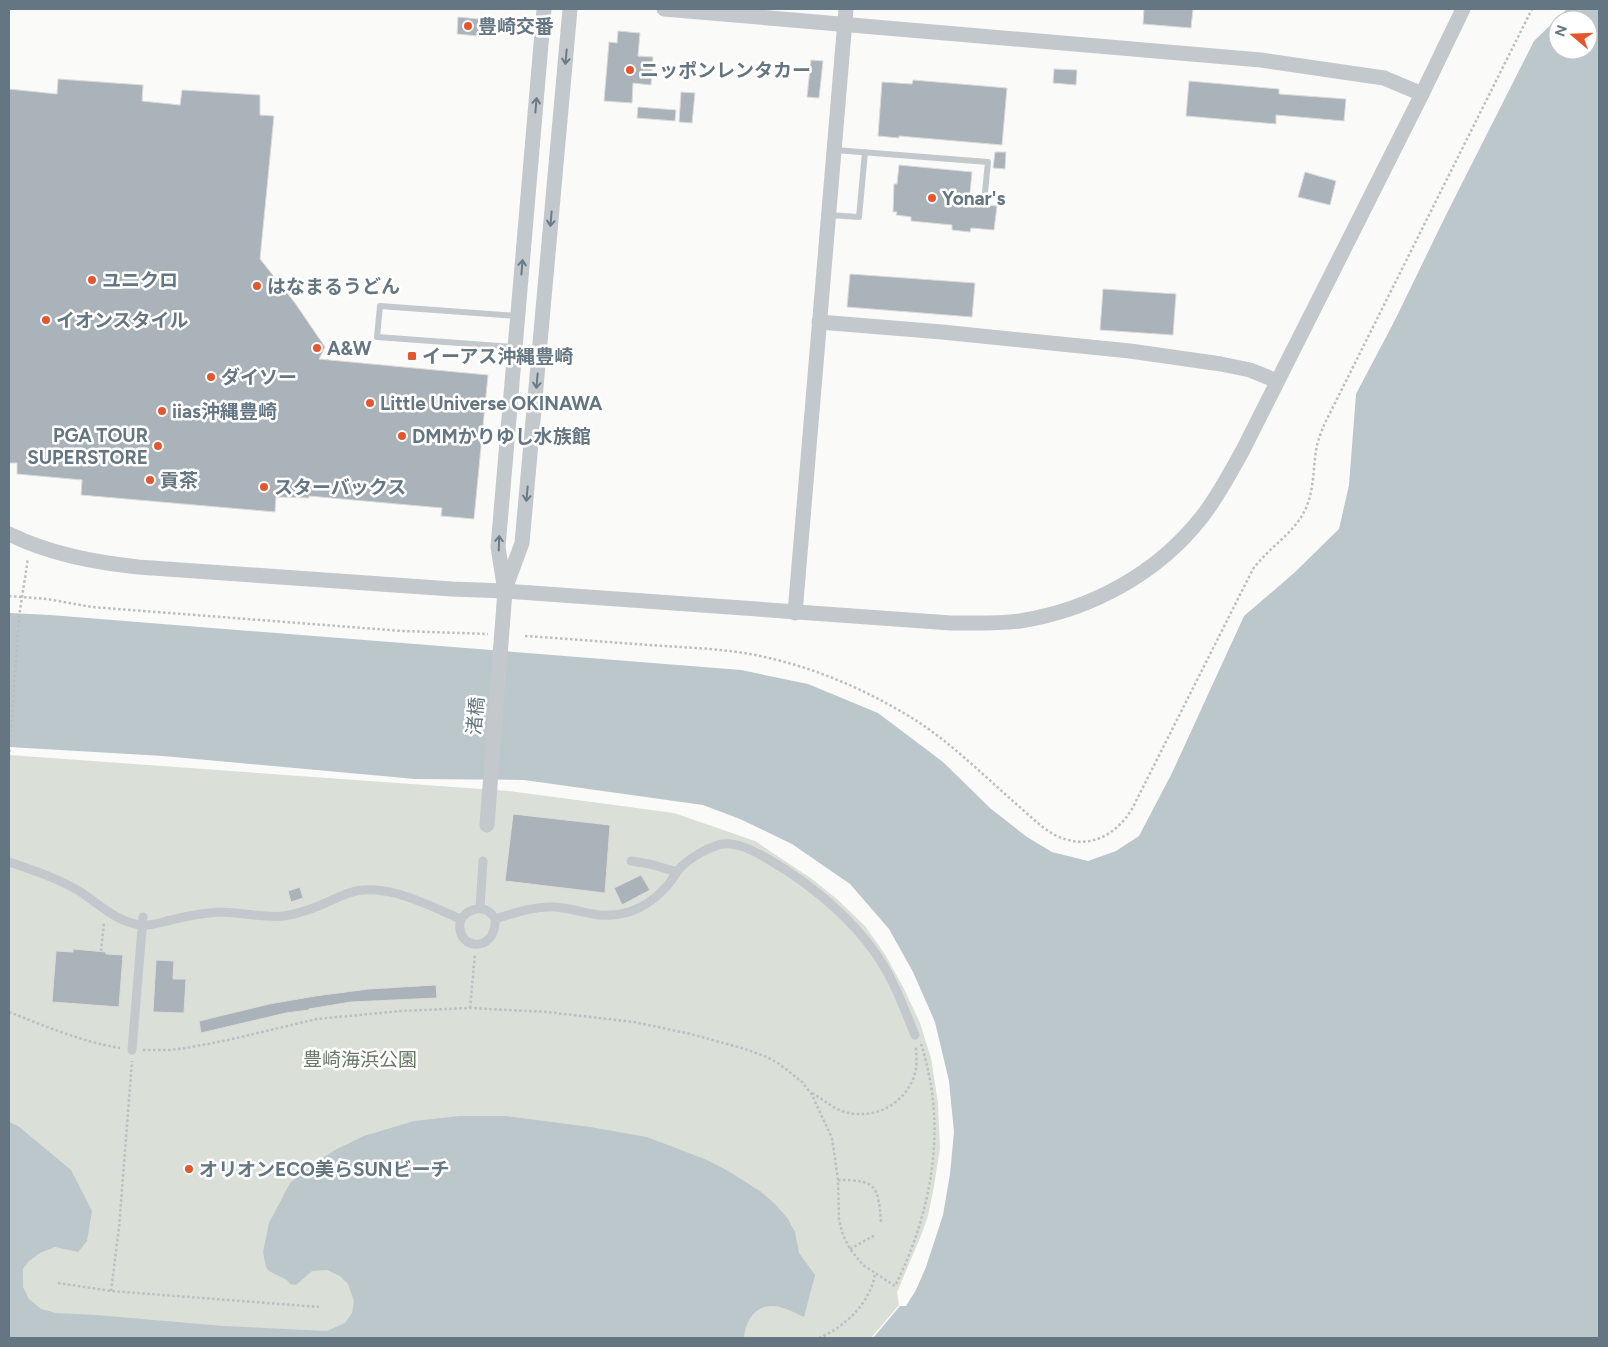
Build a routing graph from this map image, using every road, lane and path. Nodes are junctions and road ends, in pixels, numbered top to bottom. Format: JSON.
{"nodes":[{"id":1,"x":544,"y":9,"type":"edge"},
{"id":2,"x":570,"y":9,"type":"edge"},
{"id":3,"x":664,"y":9,"type":"edge"},
{"id":4,"x":846,"y":9,"type":"edge"},
{"id":5,"x":1463,"y":9,"type":"edge"},
{"id":6,"x":1532,"y":9,"type":"edge"},
{"id":7,"x":845,"y":24,"type":"junction"},
{"id":8,"x":1422,"y":94,"type":"junction"},
{"id":9,"x":833,"y":149,"type":"junction"},
{"id":10,"x":865,"y":152,"type":"junction"},
{"id":11,"x":985,"y":192,"type":"dead end"},
{"id":12,"x":828,"y":215,"type":"junction"},
{"id":13,"x":518,"y":316,"type":"junction"},
{"id":14,"x":819,"y":322,"type":"junction"},
{"id":15,"x":515,"y":347,"type":"junction"},
{"id":16,"x":1277,"y":381,"type":"junction"},
{"id":17,"x":9,"y":534,"type":"edge"},
{"id":18,"x":30,"y":544,"type":"junction"},
{"id":19,"x":505,"y":591,"type":"junction"},
{"id":20,"x":9,"y":596,"type":"edge"},
{"id":21,"x":22,"y":596,"type":"junction"},
{"id":22,"x":795,"y":613,"type":"junction"},
{"id":23,"x":488,"y":634,"type":"dead end"},
{"id":24,"x":525,"y":636,"type":"dead end"},
{"id":25,"x":10,"y":747,"type":"edge"},
{"id":26,"x":9,"y":756,"type":"edge"},
{"id":27,"x":487,"y":825,"type":"dead end"},
{"id":28,"x":630,"y":861,"type":"dead end"},
{"id":29,"x":9,"y":862,"type":"edge"},
{"id":30,"x":483,"y":862,"type":"dead end"},
{"id":31,"x":676,"y":872,"type":"junction"},
{"id":32,"x":480,"y":908,"type":"junction"},
{"id":33,"x":108,"y":911,"type":"junction"},
{"id":34,"x":461,"y":919,"type":"junction"},
{"id":35,"x":495,"y":919,"type":"junction"},
{"id":36,"x":143,"y":921,"type":"junction"},
{"id":37,"x":476,"y":945,"type":"junction"},
{"id":38,"x":101,"y":951,"type":"dead end"},
{"id":39,"x":470,"y":1008,"type":"junction"},
{"id":40,"x":9,"y":1012,"type":"edge"},
{"id":41,"x":915,"y":1035,"type":"junction"},
{"id":42,"x":132,"y":1050,"type":"junction"},
{"id":43,"x":811,"y":1093,"type":"junction"},
{"id":44,"x":838,"y":1180,"type":"junction"},
{"id":45,"x":881,"y":1222,"type":"dead end"},
{"id":46,"x":875,"y":1234,"type":"dead end"},
{"id":47,"x":850,"y":1249,"type":"junction"},
{"id":48,"x":875,"y":1274,"type":"junction"},
{"id":49,"x":58,"y":1284,"type":"dead end"},
{"id":50,"x":112,"y":1291,"type":"junction"},
{"id":51,"x":320,"y":1307,"type":"dead end"},
{"id":52,"x":819,"y":1338,"type":"edge"}],
"edges":[{"from":13,"to":1,"type":"street","one_way":true},
{"from":2,"to":19,"type":"street","one_way":true},
{"from":3,"to":7,"type":"street"},
{"from":4,"to":7,"type":"street"},
{"from":5,"to":8,"type":"street"},
{"from":6,"to":24,"type":"path"},
{"from":7,"to":8,"type":"street"},
{"from":7,"to":9,"type":"street"},
{"from":8,"to":16,"type":"street"},
{"from":9,"to":10,"type":"lane"},
{"from":9,"to":12,"type":"street"},
{"from":10,"to":11,"type":"lane"},
{"from":10,"to":12,"type":"lane"},
{"from":12,"to":14,"type":"street"},
{"from":13,"to":15,"type":"street"},
{"from":13,"to":15,"type":"lane"},
{"from":14,"to":16,"type":"street"},
{"from":14,"to":22,"type":"street"},
{"from":19,"to":15,"type":"street","one_way":true},
{"from":16,"to":22,"type":"street"},
{"from":17,"to":18,"type":"street"},
{"from":18,"to":19,"type":"street"},
{"from":18,"to":21,"type":"path"},
{"from":19,"to":22,"type":"street"},
{"from":19,"to":27,"type":"street","name":"渚橋"},
{"from":20,"to":21,"type":"path"},
{"from":21,"to":23,"type":"path"},
{"from":21,"to":25,"type":"path"},
{"from":25,"to":26,"type":"path"},
{"from":28,"to":31,"type":"street"},
{"from":29,"to":33,"type":"street"},
{"from":30,"to":32,"type":"street"},
{"from":31,"to":35,"type":"street"},
{"from":31,"to":41,"type":"street"},
{"from":32,"to":34,"type":"street"},
{"from":32,"to":35,"type":"street"},
{"from":33,"to":36,"type":"street"},
{"from":33,"to":38,"type":"path"},
{"from":34,"to":36,"type":"street"},
{"from":34,"to":37,"type":"street"},
{"from":35,"to":37,"type":"street"},
{"from":36,"to":42,"type":"street"},
{"from":37,"to":39,"type":"path"},
{"from":39,"to":42,"type":"path"},
{"from":39,"to":43,"type":"path"},
{"from":40,"to":42,"type":"path"},
{"from":41,"to":43,"type":"path"},
{"from":41,"to":48,"type":"path"},
{"from":42,"to":50,"type":"path"},
{"from":43,"to":44,"type":"path"},
{"from":44,"to":45,"type":"path"},
{"from":44,"to":47,"type":"path"},
{"from":46,"to":47,"type":"path"},
{"from":47,"to":48,"type":"path"},
{"from":48,"to":52,"type":"path"},
{"from":49,"to":50,"type":"path"},
{"from":50,"to":51,"type":"path"}]}
